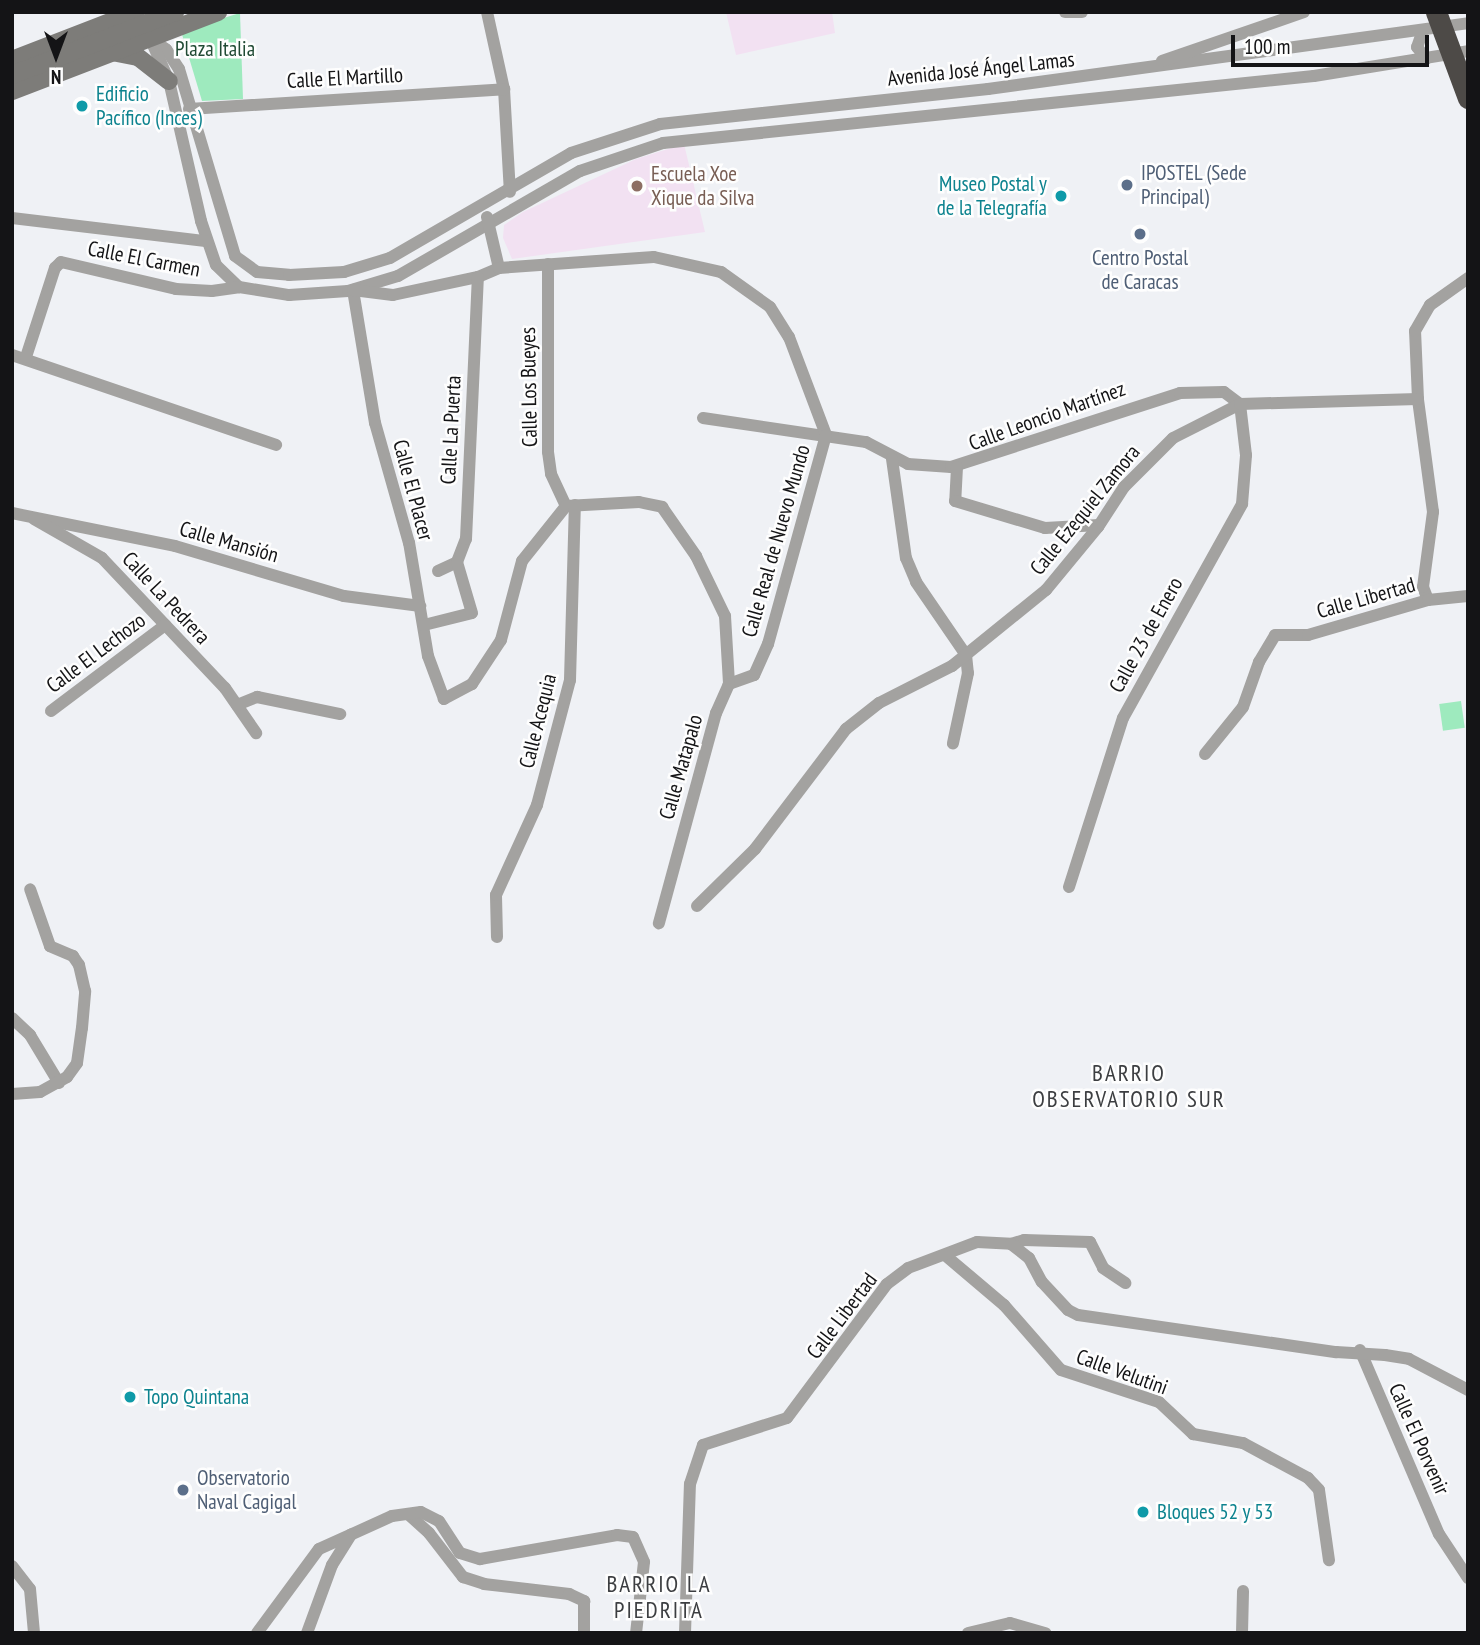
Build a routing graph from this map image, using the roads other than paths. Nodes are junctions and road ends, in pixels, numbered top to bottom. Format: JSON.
{"nodes":[{"id":1,"x":175,"y":12,"type":"edge"},
{"id":2,"x":218,"y":12,"type":"edge"},
{"id":3,"x":487,"y":12,"type":"edge"},
{"id":4,"x":1065,"y":12,"type":"edge"},
{"id":5,"x":1083,"y":12,"type":"edge"},
{"id":6,"x":1304,"y":12,"type":"edge"},
{"id":7,"x":1436,"y":12,"type":"edge"},
{"id":8,"x":127,"y":14,"type":"edge"},
{"id":9,"x":1468,"y":23,"type":"edge"},
{"id":10,"x":1423,"y":30,"type":"junction"},
{"id":11,"x":150,"y":38,"type":"junction"},
{"id":12,"x":112,"y":52,"type":"junction"},
{"id":13,"x":1467,"y":52,"type":"edge"},
{"id":14,"x":12,"y":60,"type":"edge"},
{"id":15,"x":1426,"y":60,"type":"junction"},
{"id":16,"x":1133,"y":70,"type":"junction"},
{"id":17,"x":12,"y":75,"type":"edge"},
{"id":18,"x":169,"y":81,"type":"junction"},
{"id":19,"x":504,"y":89,"type":"junction"},
{"id":20,"x":12,"y":91,"type":"edge"},
{"id":21,"x":1468,"y":98,"type":"edge"},
{"id":22,"x":189,"y":109,"type":"junction"},
{"id":23,"x":510,"y":187,"type":"junction"},
{"id":24,"x":486,"y":203,"type":"junction"},
{"id":25,"x":512,"y":208,"type":"junction"},
{"id":26,"x":12,"y":218,"type":"edge"},
{"id":27,"x":488,"y":222,"type":"junction"},
{"id":28,"x":206,"y":241,"type":"junction"},
{"id":29,"x":548,"y":264,"type":"junction"},
{"id":30,"x":499,"y":268,"type":"junction"},
{"id":31,"x":478,"y":277,"type":"junction"},
{"id":32,"x":1468,"y":278,"type":"edge"},
{"id":33,"x":239,"y":287,"type":"junction"},
{"id":34,"x":353,"y":290,"type":"junction"},
{"id":35,"x":12,"y":355,"type":"edge"},
{"id":36,"x":26,"y":357,"type":"junction"},
{"id":37,"x":1418,"y":399,"type":"junction"},
{"id":38,"x":1240,"y":404,"type":"junction"},
{"id":39,"x":703,"y":418,"type":"dead end"},
{"id":40,"x":826,"y":435,"type":"junction"},
{"id":41,"x":276,"y":444,"type":"dead end"},
{"id":42,"x":892,"y":459,"type":"junction"},
{"id":43,"x":957,"y":467,"type":"junction"},
{"id":44,"x":570,"y":505,"type":"junction"},
{"id":45,"x":12,"y":513,"type":"edge"},
{"id":46,"x":27,"y":515,"type":"junction"},
{"id":47,"x":1099,"y":525,"type":"junction"},
{"id":48,"x":457,"y":562,"type":"junction"},
{"id":49,"x":438,"y":571,"type":"dead end"},
{"id":50,"x":1468,"y":596,"type":"edge"},
{"id":51,"x":1428,"y":600,"type":"junction"},
{"id":52,"x":421,"y":606,"type":"junction"},
{"id":53,"x":165,"y":625,"type":"junction"},
{"id":54,"x":424,"y":625,"type":"junction"},
{"id":55,"x":966,"y":655,"type":"junction"},
{"id":56,"x":729,"y":684,"type":"junction"},
{"id":57,"x":237,"y":705,"type":"junction"},
{"id":58,"x":51,"y":711,"type":"dead end"},
{"id":59,"x":340,"y":714,"type":"dead end"},
{"id":60,"x":256,"y":733,"type":"dead end"},
{"id":61,"x":953,"y":743,"type":"dead end"},
{"id":62,"x":1205,"y":754,"type":"dead end"},
{"id":63,"x":1069,"y":887,"type":"dead end"},
{"id":64,"x":30,"y":889,"type":"dead end"},
{"id":65,"x":697,"y":906,"type":"dead end"},
{"id":66,"x":659,"y":923,"type":"dead end"},
{"id":67,"x":497,"y":937,"type":"dead end"},
{"id":68,"x":12,"y":1018,"type":"edge"},
{"id":69,"x":59,"y":1083,"type":"junction"},
{"id":70,"x":12,"y":1094,"type":"edge"},
{"id":71,"x":1011,"y":1244,"type":"junction"},
{"id":72,"x":946,"y":1256,"type":"junction"},
{"id":73,"x":1125,"y":1283,"type":"dead end"},
{"id":74,"x":1360,"y":1350,"type":"junction"},
{"id":75,"x":1468,"y":1390,"type":"edge"},
{"id":76,"x":408,"y":1514,"type":"junction"},
{"id":77,"x":351,"y":1535,"type":"junction"},
{"id":78,"x":1329,"y":1560,"type":"dead end"},
{"id":79,"x":12,"y":1566,"type":"edge"},
{"id":80,"x":1468,"y":1578,"type":"edge"},
{"id":81,"x":1243,"y":1591,"type":"dead end"},
{"id":82,"x":34,"y":1633,"type":"edge"},
{"id":83,"x":257,"y":1633,"type":"edge"},
{"id":84,"x":307,"y":1633,"type":"edge"},
{"id":85,"x":584,"y":1633,"type":"edge"},
{"id":86,"x":636,"y":1633,"type":"edge"},
{"id":87,"x":685,"y":1633,"type":"edge"},
{"id":88,"x":968,"y":1633,"type":"edge"},
{"id":89,"x":1046,"y":1633,"type":"edge"},
{"id":90,"x":1242,"y":1633,"type":"edge"}],
"edges":[{"from":1,"to":17,"type":"main road","bridge":true},
{"from":2,"to":11,"type":"main road"},
{"from":3,"to":19,"type":"street"},
{"from":4,"to":5,"type":"street"},
{"from":6,"to":16,"type":"street"},
{"from":7,"to":21,"type":"highway","bridge":true},
{"from":8,"to":11,"type":"street","name":"Avenida José Ángel Lamas"},
{"from":8,"to":14,"type":"main road"},
{"from":9,"to":10,"type":"street","name":"Avenida José Ángel Lamas"},
{"from":10,"to":15,"type":"street"},
{"from":10,"to":16,"type":"street","name":"Avenida José Ángel Lamas"},
{"from":11,"to":12,"type":"main road"},
{"from":11,"to":18,"type":"street"},
{"from":11,"to":22,"type":"street","name":"Avenida José Ángel Lamas"},
{"from":12,"to":18,"type":"main road"},
{"from":12,"to":20,"type":"main road"},
{"from":13,"to":15,"type":"street","name":"Avenida José Ángel Lamas"},
{"from":15,"to":25,"type":"street","name":"Avenida José Ángel Lamas"},
{"from":16,"to":23,"type":"street","name":"Avenida José Ángel Lamas"},
{"from":18,"to":28,"type":"street"},
{"from":19,"to":22,"type":"street","name":"Calle El Martillo"},
{"from":19,"to":23,"type":"street"},
{"from":22,"to":24,"type":"street","name":"Avenida José Ángel Lamas"},
{"from":23,"to":24,"type":"street","name":"Avenida José Ángel Lamas"},
{"from":23,"to":25,"type":"street"},
{"from":24,"to":27,"type":"street"},
{"from":25,"to":27,"type":"street","name":"Avenida José Ángel Lamas"},
{"from":26,"to":28,"type":"street"},
{"from":27,"to":30,"type":"street"},
{"from":27,"to":34,"type":"street","name":"Avenida José Ángel Lamas"},
{"from":28,"to":33,"type":"street"},
{"from":29,"to":30,"type":"street","name":"Calle Real de Nuevo Mundo"},
{"from":29,"to":40,"type":"street","name":"Calle Real de Nuevo Mundo"},
{"from":29,"to":44,"type":"street","name":"Calle Los Bueyes"},
{"from":30,"to":31,"type":"street","name":"Calle Real de Nuevo Mundo"},
{"from":31,"to":34,"type":"street","name":"Calle Real de Nuevo Mundo"},
{"from":31,"to":48,"type":"street","name":"Calle La Puerta"},
{"from":32,"to":37,"type":"street"},
{"from":33,"to":34,"type":"street"},
{"from":33,"to":36,"type":"street","name":"Calle El Carmen"},
{"from":34,"to":52,"type":"street","name":"Calle El Placer"},
{"from":35,"to":36,"type":"street"},
{"from":36,"to":41,"type":"street"},
{"from":37,"to":38,"type":"street"},
{"from":37,"to":51,"type":"street"},
{"from":38,"to":43,"type":"street","name":"Calle Leoncio Martínez"},
{"from":38,"to":47,"type":"street","name":"Calle Ezequiel Zamora"},
{"from":38,"to":63,"type":"street","name":"Calle 23 de Enero"},
{"from":39,"to":40,"type":"street","name":"Calle Leoncio Martínez"},
{"from":40,"to":42,"type":"street","name":"Calle Leoncio Martínez"},
{"from":40,"to":56,"type":"street","name":"Calle Real de Nuevo Mundo"},
{"from":42,"to":43,"type":"street","name":"Calle Leoncio Martínez"},
{"from":42,"to":55,"type":"street"},
{"from":43,"to":47,"type":"street"},
{"from":44,"to":54,"type":"street","name":"Calle El Placer"},
{"from":44,"to":56,"type":"street"},
{"from":44,"to":67,"type":"street","name":"Calle Acequia"},
{"from":45,"to":46,"type":"street","name":"Calle Mansión"},
{"from":46,"to":52,"type":"street","name":"Calle Mansión"},
{"from":46,"to":53,"type":"street","name":"Calle La Pedrera"},
{"from":47,"to":55,"type":"street","name":"Calle Ezequiel Zamora"},
{"from":48,"to":49,"type":"street"},
{"from":48,"to":54,"type":"street"},
{"from":50,"to":51,"type":"street","name":"Calle Libertad"},
{"from":51,"to":62,"type":"street","name":"Calle Libertad"},
{"from":52,"to":54,"type":"street","name":"Calle El Placer"},
{"from":53,"to":57,"type":"street","name":"Calle La Pedrera"},
{"from":53,"to":58,"type":"street","name":"Calle El Lechozo"},
{"from":55,"to":61,"type":"street"},
{"from":55,"to":65,"type":"street","name":"Calle Ezequiel Zamora"},
{"from":56,"to":66,"type":"street","name":"Calle Matapalo"},
{"from":57,"to":59,"type":"street"},
{"from":57,"to":60,"type":"street","name":"Calle La Pedrera"},
{"from":64,"to":69,"type":"street"},
{"from":68,"to":69,"type":"street"},
{"from":69,"to":70,"type":"street"},
{"from":71,"to":72,"type":"street","name":"Calle Libertad"},
{"from":71,"to":73,"type":"street","name":"Calle Libertad"},
{"from":71,"to":74,"type":"street"},
{"from":72,"to":78,"type":"street","name":"Calle Velutini"},
{"from":72,"to":87,"type":"street","name":"Calle Libertad"},
{"from":74,"to":75,"type":"street"},
{"from":74,"to":80,"type":"street","name":"Calle El Porvenir"},
{"from":76,"to":77,"type":"street"},
{"from":76,"to":85,"type":"street"},
{"from":76,"to":86,"type":"street"},
{"from":77,"to":83,"type":"street"},
{"from":77,"to":84,"type":"street"},
{"from":79,"to":82,"type":"street"},
{"from":81,"to":90,"type":"street"},
{"from":88,"to":89,"type":"street"}]}
